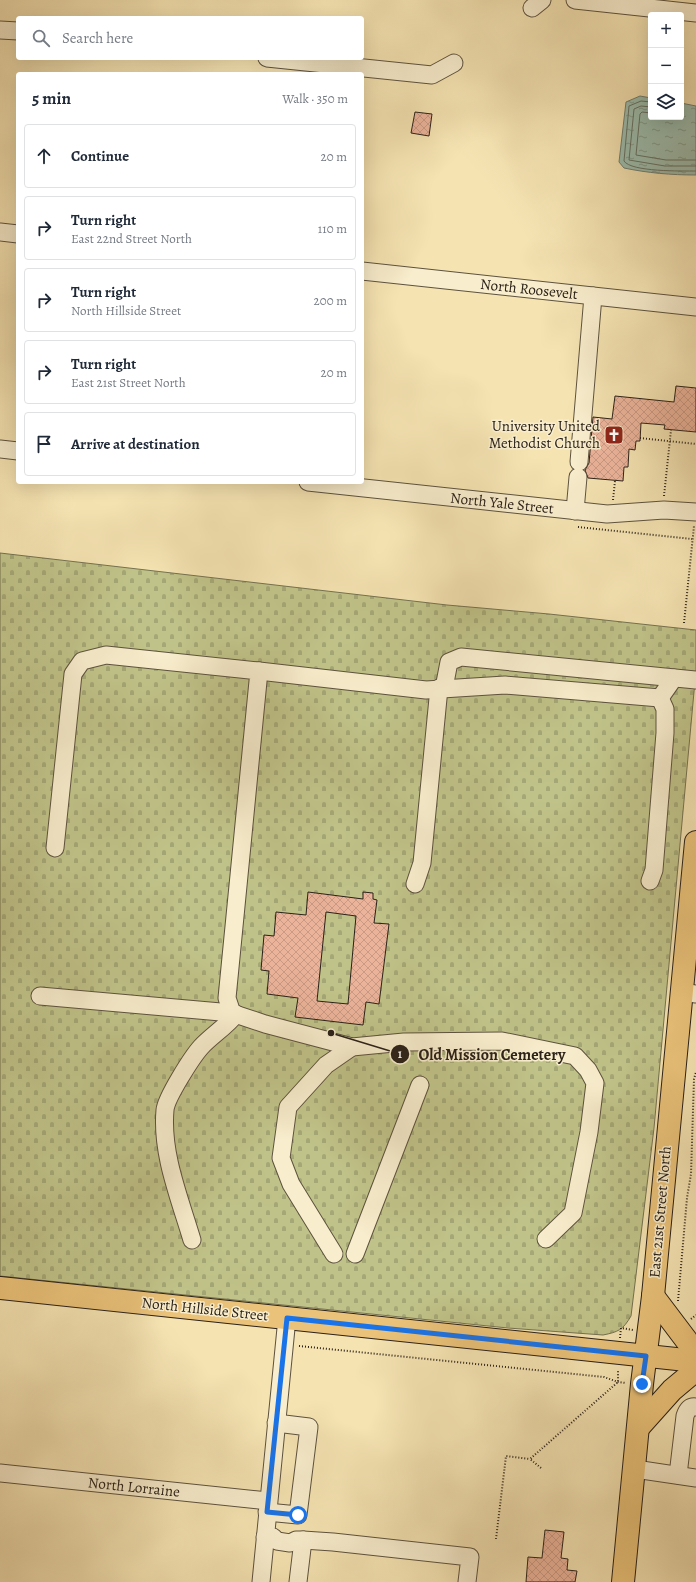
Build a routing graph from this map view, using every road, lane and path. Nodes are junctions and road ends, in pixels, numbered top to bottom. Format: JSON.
{"nodes":[{"id":1,"x":575,"y":0,"type":"edge"},
{"id":2,"x":696,"y":13,"type":"edge"},
{"id":3,"x":0,"y":30,"type":"edge"},
{"id":4,"x":16,"y":31,"type":"edge"},
{"id":5,"x":281,"y":60,"type":"edge"},
{"id":6,"x":454,"y":63,"type":"dead end"},
{"id":7,"x":349,"y":70,"type":"edge"},
{"id":8,"x":0,"y":232,"type":"edge"},
{"id":9,"x":16,"y":234,"type":"edge"},
{"id":10,"x":364,"y":271,"type":"edge"},
{"id":11,"x":593,"y":296,"type":"junction"},
{"id":12,"x":696,"y":307,"type":"edge"},
{"id":13,"x":670,"y":430,"type":"dead end"},
{"id":14,"x":640,"y":438,"type":"dead end"},
{"id":15,"x":670,"y":441,"type":"junction"},
{"id":16,"x":696,"y":444,"type":"edge"},
{"id":17,"x":0,"y":449,"type":"edge"},
{"id":18,"x":16,"y":451,"type":"edge"},
{"id":19,"x":323,"y":484,"type":"edge"},
{"id":20,"x":664,"y":499,"type":"dead end"},
{"id":21,"x":695,"y":512,"type":"edge"},
{"id":22,"x":577,"y":519,"type":"junction"},
{"id":23,"x":692,"y":539,"type":"junction"},
{"id":24,"x":684,"y":623,"type":"dead end"},
{"id":25,"x":259,"y":671,"type":"junction"},
{"id":26,"x":674,"y":678,"type":"junction"},
{"id":27,"x":696,"y":680,"type":"edge"},
{"id":28,"x":441,"y":688,"type":"junction"},
{"id":29,"x":660,"y":698,"type":"junction"},
{"id":30,"x":696,"y":842,"type":"edge"},
{"id":31,"x":55,"y":848,"type":"dead end"},
{"id":32,"x":650,"y":881,"type":"dead end"},
{"id":33,"x":415,"y":884,"type":"dead end"},
{"id":34,"x":689,"y":993,"type":"edge"},
{"id":35,"x":40,"y":996,"type":"dead end"},
{"id":36,"x":234,"y":1014,"type":"junction"},
{"id":37,"x":352,"y":1047,"type":"junction"},
{"id":38,"x":696,"y":1072,"type":"edge"},
{"id":39,"x":420,"y":1085,"type":"dead end"},
{"id":40,"x":546,"y":1239,"type":"dead end"},
{"id":41,"x":192,"y":1240,"type":"dead end"},
{"id":42,"x":334,"y":1254,"type":"dead end"},
{"id":43,"x":355,"y":1254,"type":"dead end"},
{"id":44,"x":0,"y":1288,"type":"edge"},
{"id":45,"x":653,"y":1296,"type":"junction"},
{"id":46,"x":678,"y":1303,"type":"dead end"},
{"id":47,"x":287,"y":1318,"type":"junction"},
{"id":48,"x":284,"y":1345,"type":"junction"},
{"id":49,"x":696,"y":1350,"type":"edge"},
{"id":50,"x":646,"y":1356,"type":"junction"},
{"id":51,"x":696,"y":1361,"type":"edge"},
{"id":52,"x":696,"y":1370,"type":"edge"},
{"id":53,"x":696,"y":1407,"type":"edge"},
{"id":54,"x":276,"y":1423,"type":"junction"},
{"id":55,"x":638,"y":1428,"type":"junction"},
{"id":56,"x":530,"y":1459,"type":"junction"},
{"id":57,"x":541,"y":1468,"type":"dead end"},
{"id":58,"x":634,"y":1469,"type":"junction"},
{"id":59,"x":0,"y":1473,"type":"edge"},
{"id":60,"x":678,"y":1475,"type":"junction"},
{"id":61,"x":696,"y":1478,"type":"edge"},
{"id":62,"x":267,"y":1506,"type":"junction"},
{"id":63,"x":298,"y":1515,"type":"junction"},
{"id":64,"x":269,"y":1537,"type":"junction"},
{"id":65,"x":298,"y":1539,"type":"junction"},
{"id":66,"x":496,"y":1540,"type":"dead end"},
{"id":67,"x":261,"y":1582,"type":"edge"},
{"id":68,"x":298,"y":1582,"type":"edge"},
{"id":69,"x":467,"y":1582,"type":"edge"},
{"id":70,"x":623,"y":1582,"type":"edge"}],
"edges":[{"from":1,"to":2,"type":"street"},
{"from":3,"to":4,"type":"street"},
{"from":5,"to":7,"type":"street"},
{"from":6,"to":7,"type":"street"},
{"from":8,"to":9,"type":"street"},
{"from":10,"to":11,"type":"street","name":"North Roosevelt"},
{"from":11,"to":12,"type":"street","name":"North Roosevelt"},
{"from":11,"to":22,"type":"street"},
{"from":13,"to":15,"type":"path"},
{"from":14,"to":15,"type":"path"},
{"from":15,"to":16,"type":"path"},
{"from":15,"to":20,"type":"path"},
{"from":17,"to":18,"type":"street"},
{"from":19,"to":22,"type":"street","name":"North Yale Street"},
{"from":21,"to":22,"type":"street","name":"North Yale Street"},
{"from":21,"to":23,"type":"path"},
{"from":22,"to":23,"type":"path"},
{"from":23,"to":24,"type":"path"},
{"from":25,"to":28,"type":"street"},
{"from":25,"to":31,"type":"street"},
{"from":25,"to":36,"type":"street"},
{"from":26,"to":27,"type":"street"},
{"from":26,"to":28,"type":"street"},
{"from":26,"to":29,"type":"street"},
{"from":28,"to":29,"type":"street"},
{"from":28,"to":33,"type":"street"},
{"from":29,"to":32,"type":"street"},
{"from":30,"to":34,"type":"main road","name":"East 21st Street North"},
{"from":34,"to":45,"type":"main road","name":"East 21st Street North"},
{"from":35,"to":36,"type":"street"},
{"from":36,"to":37,"type":"street"},
{"from":36,"to":41,"type":"street"},
{"from":37,"to":40,"type":"street"},
{"from":37,"to":42,"type":"street"},
{"from":38,"to":46,"type":"path"},
{"from":39,"to":43,"type":"street"},
{"from":44,"to":47,"type":"main road","name":"North Hillside Street"},
{"from":45,"to":49,"type":"main road"},
{"from":45,"to":50,"type":"main road","name":"East 21st Street North"},
{"from":47,"to":48,"type":"street"},
{"from":47,"to":50,"type":"main road","name":"North Hillside Street"},
{"from":48,"to":54,"type":"street"},
{"from":48,"to":56,"type":"path"},
{"from":50,"to":51,"type":"main road","name":"North Hillside Street"},
{"from":50,"to":55,"type":"main road","name":"East 21st Street North"},
{"from":52,"to":55,"type":"main road"},
{"from":53,"to":60,"type":"street"},
{"from":54,"to":62,"type":"street"},
{"from":54,"to":63,"type":"street"},
{"from":55,"to":58,"type":"main road","name":"East 21st Street North"},
{"from":56,"to":57,"type":"path"},
{"from":56,"to":66,"type":"path"},
{"from":58,"to":60,"type":"street"},
{"from":58,"to":70,"type":"main road","name":"East 21st Street North"},
{"from":59,"to":62,"type":"street","name":"North Lorraine"},
{"from":60,"to":61,"type":"street"},
{"from":62,"to":63,"type":"street","name":"North Lorraine"},
{"from":62,"to":64,"type":"street"},
{"from":63,"to":65,"type":"street"},
{"from":64,"to":65,"type":"street"},
{"from":64,"to":67,"type":"street"},
{"from":65,"to":68,"type":"street"},
{"from":65,"to":69,"type":"street"}]}
